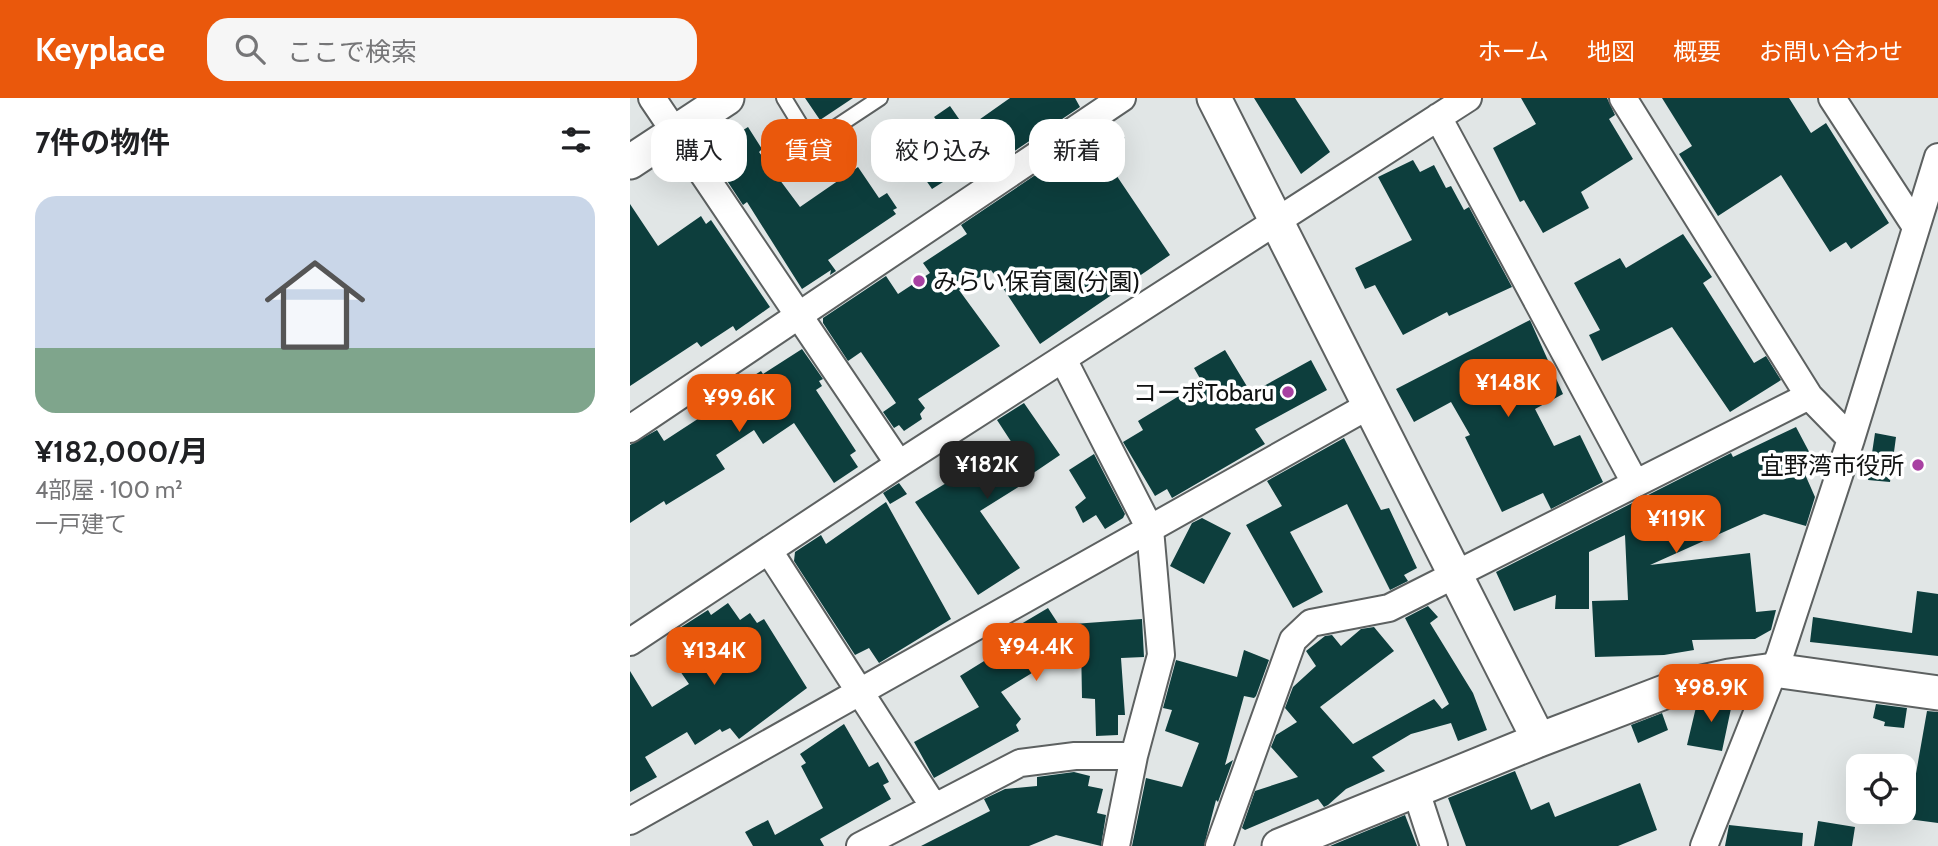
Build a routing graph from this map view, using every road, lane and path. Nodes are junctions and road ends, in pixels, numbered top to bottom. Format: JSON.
{"nodes":[{"id":1,"x":652,"y":98,"type":"edge"},
{"id":2,"x":727,"y":98,"type":"edge"},
{"id":3,"x":784,"y":98,"type":"edge"},
{"id":4,"x":880,"y":98,"type":"edge"},
{"id":5,"x":1122,"y":98,"type":"edge"},
{"id":6,"x":1214,"y":98,"type":"edge"},
{"id":7,"x":1468,"y":98,"type":"edge"},
{"id":8,"x":1623,"y":98,"type":"edge"},
{"id":9,"x":1832,"y":98,"type":"edge"},
{"id":10,"x":1438,"y":117,"type":"junction"},
{"id":11,"x":666,"y":119,"type":"edge"},
{"id":12,"x":694,"y":119,"type":"edge"},
{"id":13,"x":651,"y":148,"type":"edge"},
{"id":14,"x":1938,"y":157,"type":"edge"},
{"id":15,"x":630,"y":162,"type":"edge"},
{"id":16,"x":707,"y":182,"type":"edge"},
{"id":17,"x":1277,"y":223,"type":"junction"},
{"id":18,"x":1916,"y":227,"type":"junction"},
{"id":19,"x":797,"y":317,"type":"junction"},
{"id":20,"x":1063,"y":359,"type":"junction"},
{"id":21,"x":1809,"y":396,"type":"junction"},
{"id":22,"x":1370,"y":405,"type":"junction"},
{"id":23,"x":630,"y":429,"type":"edge"},
{"id":24,"x":1851,"y":439,"type":"junction"},
{"id":25,"x":899,"y":464,"type":"junction"},
{"id":26,"x":1634,"y":481,"type":"junction"},
{"id":27,"x":1150,"y":529,"type":"junction"},
{"id":28,"x":769,"y":551,"type":"junction"},
{"id":29,"x":1456,"y":575,"type":"junction"},
{"id":30,"x":630,"y":642,"type":"edge"},
{"id":31,"x":1774,"y":670,"type":"junction"},
{"id":32,"x":860,"y":692,"type":"junction"},
{"id":33,"x":1938,"y":693,"type":"edge"},
{"id":34,"x":1539,"y":740,"type":"junction"},
{"id":35,"x":1134,"y":756,"type":"junction"},
{"id":36,"x":1416,"y":791,"type":"junction"},
{"id":37,"x":934,"y":807,"type":"junction"},
{"id":38,"x":630,"y":821,"type":"edge"},
{"id":39,"x":860,"y":846,"type":"edge"},
{"id":40,"x":1116,"y":846,"type":"edge"},
{"id":41,"x":1219,"y":846,"type":"edge"},
{"id":42,"x":1279,"y":846,"type":"edge"},
{"id":43,"x":1434,"y":846,"type":"edge"},
{"id":44,"x":1704,"y":846,"type":"edge"}],
"edges":[{"from":1,"to":11,"type":"street"},
{"from":2,"to":12,"type":"street"},
{"from":3,"to":4,"type":"lane"},
{"from":5,"to":19,"type":"street"},
{"from":6,"to":17,"type":"street"},
{"from":7,"to":10,"type":"street"},
{"from":8,"to":21,"type":"street"},
{"from":9,"to":18,"type":"street"},
{"from":10,"to":17,"type":"street"},
{"from":10,"to":26,"type":"street"},
{"from":13,"to":15,"type":"street"},
{"from":14,"to":18,"type":"street"},
{"from":16,"to":19,"type":"street"},
{"from":17,"to":20,"type":"street"},
{"from":17,"to":22,"type":"street"},
{"from":18,"to":24,"type":"street"},
{"from":19,"to":23,"type":"street"},
{"from":19,"to":25,"type":"street"},
{"from":20,"to":25,"type":"street"},
{"from":20,"to":27,"type":"street"},
{"from":21,"to":24,"type":"street"},
{"from":21,"to":26,"type":"street"},
{"from":22,"to":27,"type":"street"},
{"from":22,"to":29,"type":"street"},
{"from":24,"to":31,"type":"street"},
{"from":25,"to":28,"type":"street"},
{"from":26,"to":29,"type":"street"},
{"from":27,"to":32,"type":"street"},
{"from":27,"to":35,"type":"street"},
{"from":28,"to":30,"type":"street"},
{"from":28,"to":32,"type":"street"},
{"from":29,"to":34,"type":"street"},
{"from":29,"to":41,"type":"street"},
{"from":31,"to":33,"type":"street"},
{"from":31,"to":34,"type":"street"},
{"from":31,"to":44,"type":"street"},
{"from":32,"to":37,"type":"street"},
{"from":32,"to":38,"type":"street"},
{"from":34,"to":36,"type":"street"},
{"from":35,"to":37,"type":"street"},
{"from":35,"to":40,"type":"street"},
{"from":36,"to":42,"type":"street"},
{"from":36,"to":43,"type":"street"},
{"from":37,"to":39,"type":"street"}]}
